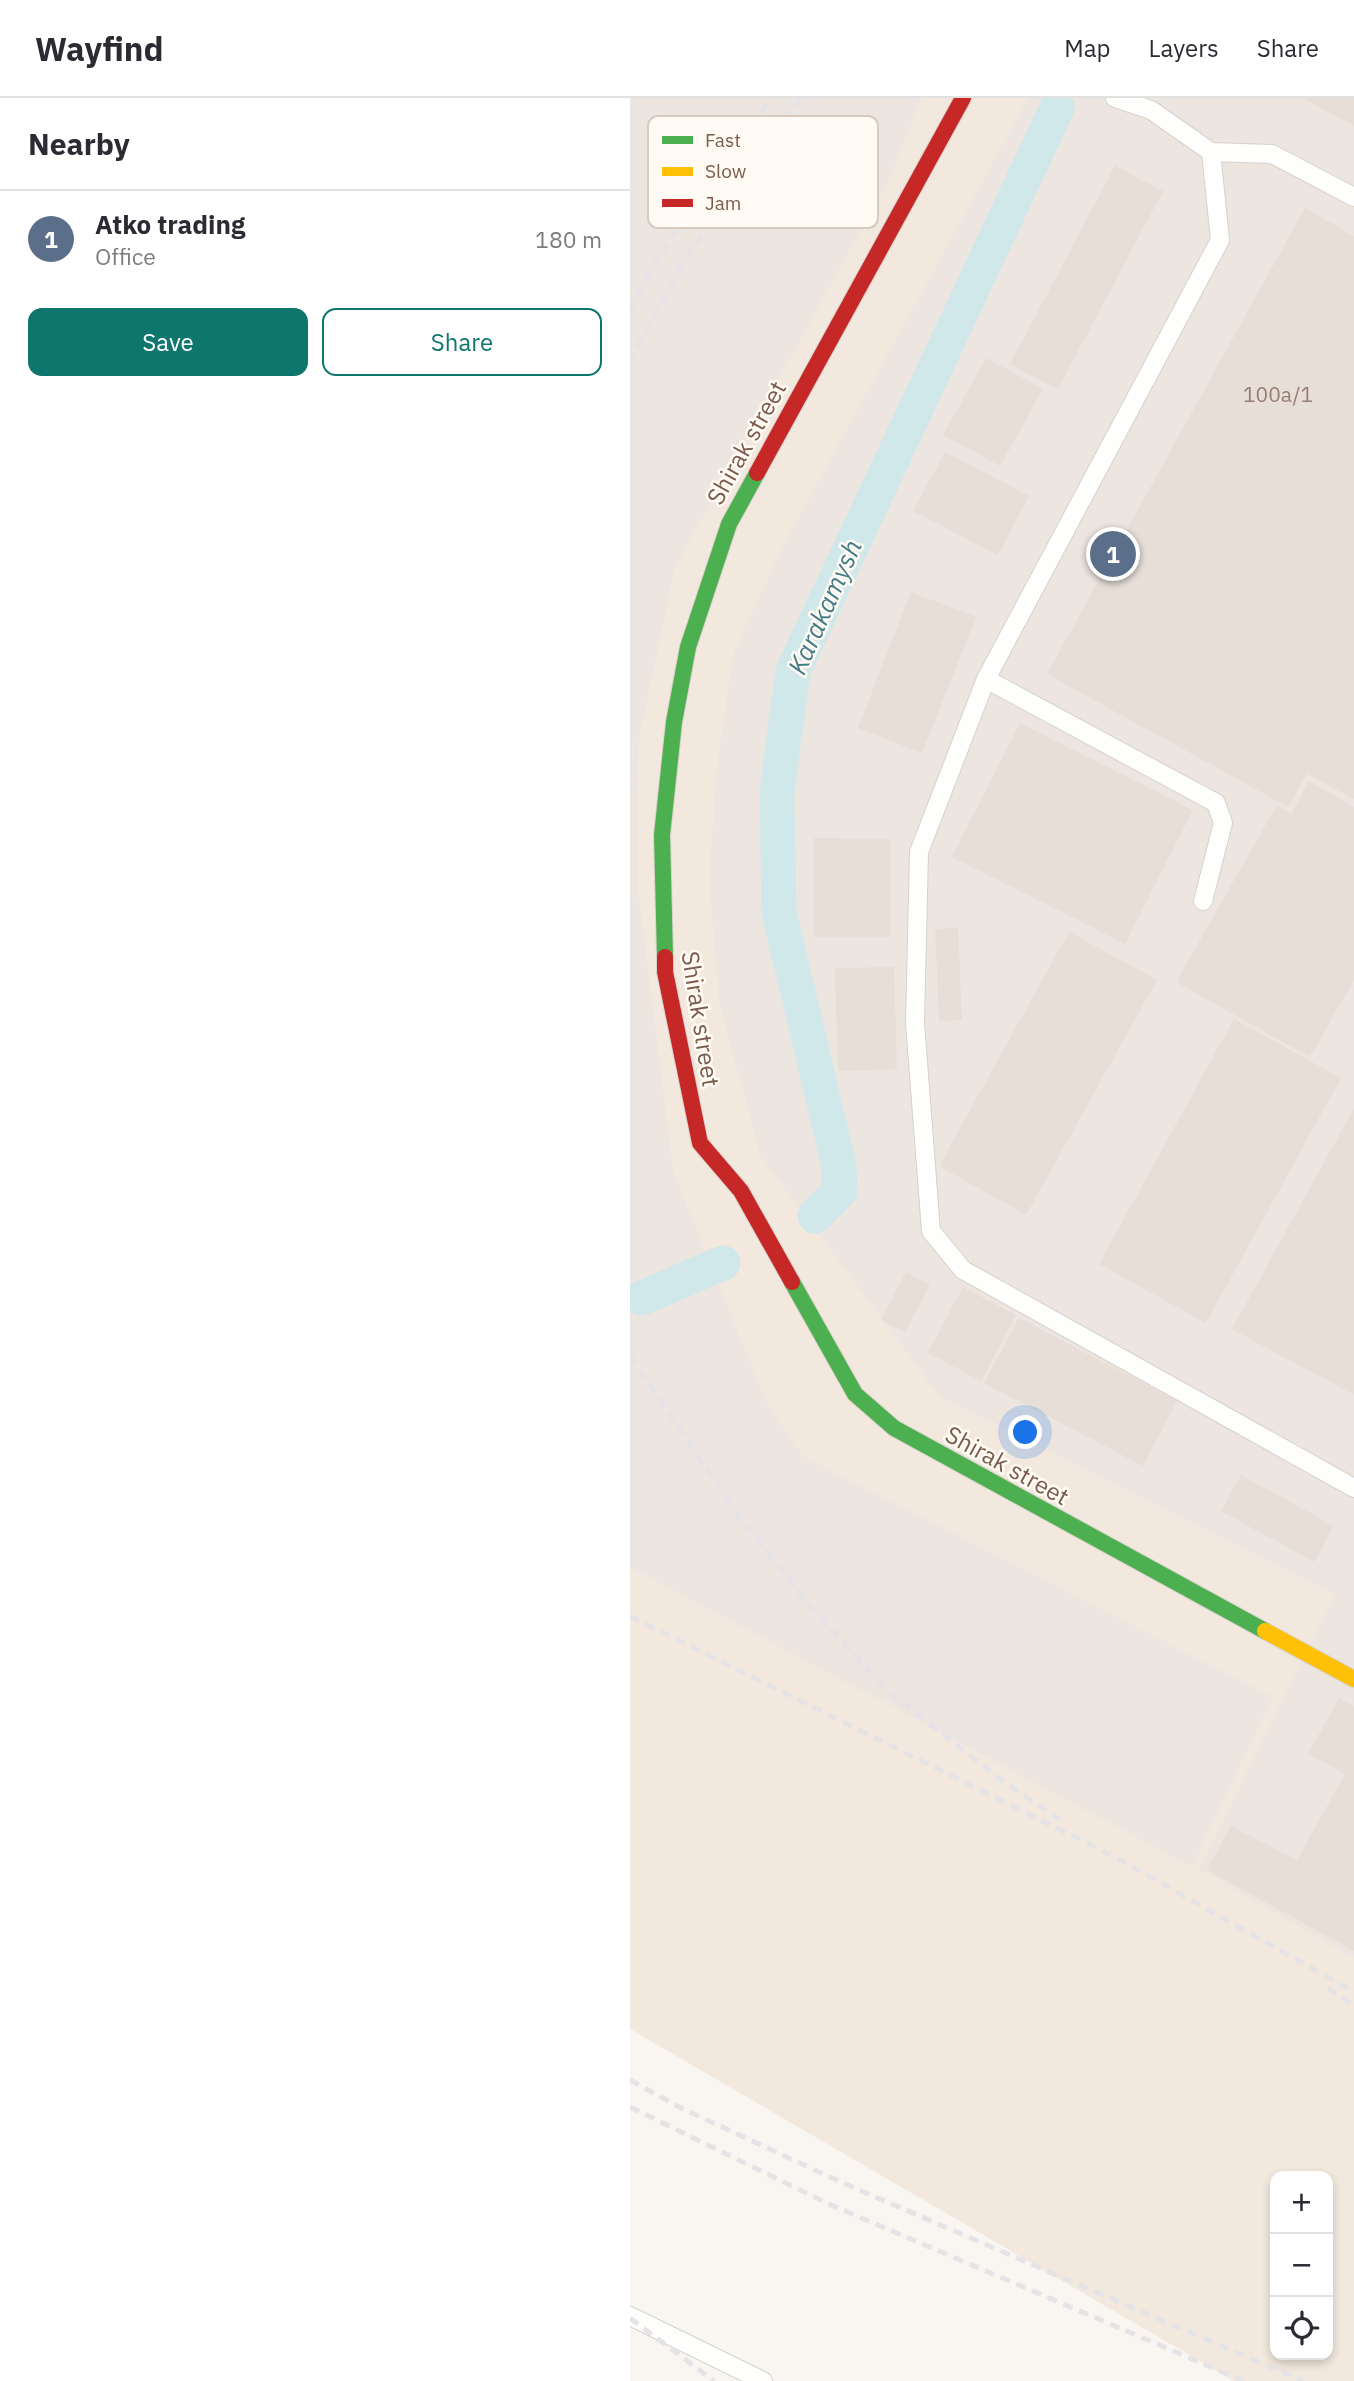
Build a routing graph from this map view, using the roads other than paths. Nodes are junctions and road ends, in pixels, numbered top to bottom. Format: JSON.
{"nodes":[{"id":1,"x":963,"y":98,"type":"edge"},
{"id":2,"x":1115,"y":98,"type":"edge"},
{"id":3,"x":1211,"y":152,"type":"junction"},
{"id":4,"x":1354,"y":197,"type":"edge"},
{"id":5,"x":986,"y":679,"type":"junction"},
{"id":6,"x":1203,"y":901,"type":"dead end"},
{"id":7,"x":1354,"y":1488,"type":"edge"},
{"id":8,"x":1354,"y":1679,"type":"edge"},
{"id":9,"x":630,"y":2316,"type":"edge"},
{"id":10,"x":762,"y":2381,"type":"edge"}],
"edges":[{"from":1,"to":8,"type":"street","name":"Shirak street"},
{"from":2,"to":3,"type":"lane"},
{"from":3,"to":4,"type":"lane"},
{"from":3,"to":5,"type":"lane"},
{"from":5,"to":6,"type":"lane"},
{"from":5,"to":7,"type":"lane"},
{"from":9,"to":10,"type":"lane"}]}
